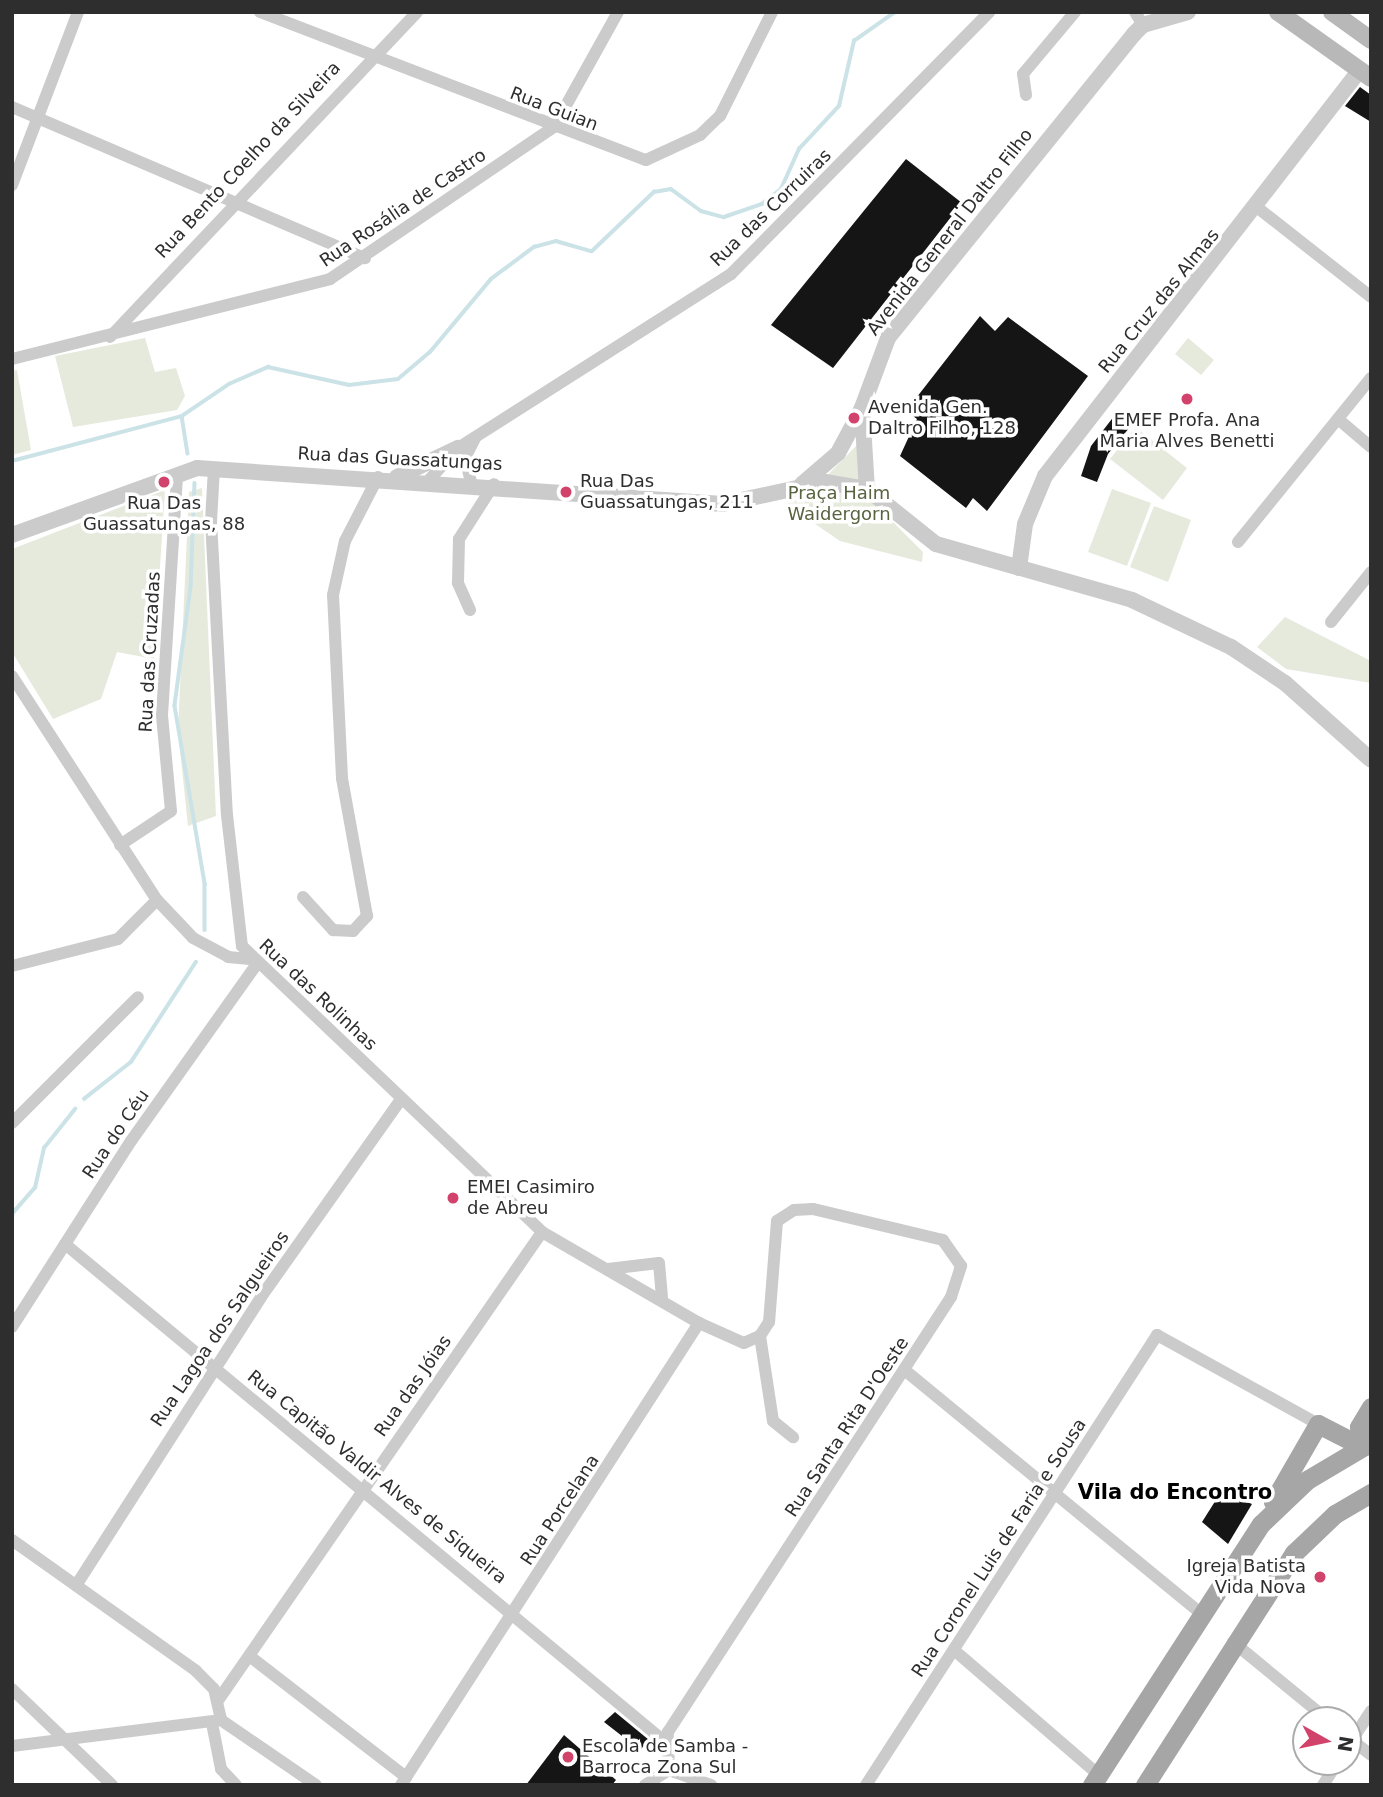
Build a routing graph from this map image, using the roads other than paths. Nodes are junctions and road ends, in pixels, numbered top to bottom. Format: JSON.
{"nodes":[{"id":1,"x":78,"y":12,"type":"edge"},
{"id":2,"x":260,"y":12,"type":"edge"},
{"id":3,"x":417,"y":12,"type":"edge"},
{"id":4,"x":618,"y":12,"type":"edge"},
{"id":5,"x":772,"y":12,"type":"edge"},
{"id":6,"x":989,"y":12,"type":"edge"},
{"id":7,"x":1075,"y":12,"type":"edge"},
{"id":8,"x":1188,"y":12,"type":"edge"},
{"id":9,"x":1278,"y":12,"type":"edge"},
{"id":10,"x":1332,"y":12,"type":"edge"},
{"id":11,"x":1139,"y":19,"type":"edge"},
{"id":12,"x":1371,"y":40,"type":"edge"},
{"id":13,"x":370,"y":57,"type":"junction"},
{"id":14,"x":1365,"y":75,"type":"edge"},
{"id":15,"x":1026,"y":94,"type":"dead end"},
{"id":16,"x":12,"y":107,"type":"edge"},
{"id":17,"x":39,"y":118,"type":"junction"},
{"id":18,"x":554,"y":127,"type":"junction"},
{"id":19,"x":12,"y":185,"type":"edge"},
{"id":20,"x":233,"y":201,"type":"junction"},
{"id":21,"x":1258,"y":208,"type":"junction"},
{"id":22,"x":365,"y":258,"type":"junction"},
{"id":23,"x":1371,"y":297,"type":"edge"},
{"id":24,"x":110,"y":337,"type":"junction"},
{"id":25,"x":12,"y":359,"type":"edge"},
{"id":26,"x":1371,"y":378,"type":"edge"},
{"id":27,"x":862,"y":408,"type":"junction"},
{"id":28,"x":1338,"y":419,"type":"junction"},
{"id":29,"x":475,"y":438,"type":"junction"},
{"id":30,"x":1371,"y":447,"type":"edge"},
{"id":31,"x":458,"y":448,"type":"junction"},
{"id":32,"x":214,"y":468,"type":"junction"},
{"id":33,"x":177,"y":474,"type":"junction"},
{"id":34,"x":386,"y":478,"type":"junction"},
{"id":35,"x":429,"y":480,"type":"junction"},
{"id":36,"x":471,"y":482,"type":"junction"},
{"id":37,"x":495,"y":484,"type":"junction"},
{"id":38,"x":867,"y":489,"type":"junction"},
{"id":39,"x":794,"y":490,"type":"junction"},
{"id":40,"x":12,"y":535,"type":"edge"},
{"id":41,"x":1238,"y":542,"type":"dead end"},
{"id":42,"x":1019,"y":568,"type":"junction"},
{"id":43,"x":1371,"y":572,"type":"edge"},
{"id":44,"x":470,"y":610,"type":"dead end"},
{"id":45,"x":1331,"y":622,"type":"dead end"},
{"id":46,"x":12,"y":676,"type":"edge"},
{"id":47,"x":1371,"y":760,"type":"edge"},
{"id":48,"x":120,"y":845,"type":"junction"},
{"id":49,"x":303,"y":897,"type":"dead end"},
{"id":50,"x":157,"y":900,"type":"junction"},
{"id":51,"x":253,"y":962,"type":"junction"},
{"id":52,"x":12,"y":966,"type":"edge"},
{"id":53,"x":138,"y":997,"type":"dead end"},
{"id":54,"x":401,"y":1100,"type":"junction"},
{"id":55,"x":12,"y":1124,"type":"edge"},
{"id":56,"x":542,"y":1232,"type":"junction"},
{"id":57,"x":65,"y":1244,"type":"junction"},
{"id":58,"x":608,"y":1269,"type":"junction"},
{"id":59,"x":662,"y":1297,"type":"junction"},
{"id":60,"x":699,"y":1323,"type":"junction"},
{"id":61,"x":12,"y":1327,"type":"edge"},
{"id":62,"x":760,"y":1336,"type":"junction"},
{"id":63,"x":215,"y":1367,"type":"junction"},
{"id":64,"x":907,"y":1372,"type":"junction"},
{"id":65,"x":1371,"y":1407,"type":"edge"},
{"id":66,"x":1318,"y":1424,"type":"junction"},
{"id":67,"x":793,"y":1437,"type":"dead end"},
{"id":68,"x":1368,"y":1445,"type":"edge"},
{"id":69,"x":364,"y":1488,"type":"junction"},
{"id":70,"x":1371,"y":1493,"type":"edge"},
{"id":71,"x":1054,"y":1497,"type":"junction"},
{"id":72,"x":1261,"y":1524,"type":"junction"},
{"id":73,"x":12,"y":1540,"type":"edge"},
{"id":74,"x":77,"y":1584,"type":"junction"},
{"id":75,"x":513,"y":1612,"type":"junction"},
{"id":76,"x":1202,"y":1614,"type":"junction"},
{"id":77,"x":1233,"y":1642,"type":"junction"},
{"id":78,"x":954,"y":1650,"type":"junction"},
{"id":79,"x":252,"y":1658,"type":"junction"},
{"id":80,"x":12,"y":1689,"type":"edge"},
{"id":81,"x":219,"y":1699,"type":"junction"},
{"id":82,"x":1311,"y":1706,"type":"edge"},
{"id":83,"x":216,"y":1721,"type":"junction"},
{"id":84,"x":61,"y":1740,"type":"junction"},
{"id":85,"x":664,"y":1741,"type":"junction"},
{"id":86,"x":12,"y":1746,"type":"edge"},
{"id":87,"x":669,"y":1770,"type":"junction"},
{"id":88,"x":1096,"y":1780,"type":"edge"},
{"id":89,"x":404,"y":1781,"type":"edge"},
{"id":90,"x":113,"y":1785,"type":"edge"},
{"id":91,"x":236,"y":1785,"type":"edge"},
{"id":92,"x":316,"y":1785,"type":"edge"},
{"id":93,"x":645,"y":1785,"type":"edge"},
{"id":94,"x":711,"y":1785,"type":"edge"},
{"id":95,"x":866,"y":1785,"type":"edge"},
{"id":96,"x":1146,"y":1785,"type":"edge"}],
"edges":[{"from":1,"to":17,"type":"street"},
{"from":2,"to":13,"type":"street","name":"Rua Guian"},
{"from":3,"to":13,"type":"street","name":"Rua Bento Coelho da Silveira"},
{"from":4,"to":18,"type":"street","name":"Rua Rosália de Castro"},
{"from":5,"to":18,"type":"street","name":"Rua Guian"},
{"from":6,"to":29,"type":"street","name":"Rua das Corruiras"},
{"from":7,"to":15,"type":"street"},
{"from":8,"to":11,"type":"street","name":"Avenida General Daltro Filho"},
{"from":9,"to":14,"type":"main road"},
{"from":10,"to":12,"type":"main road"},
{"from":11,"to":27,"type":"street","name":"Avenida General Daltro Filho"},
{"from":13,"to":18,"type":"street","name":"Rua Guian"},
{"from":13,"to":20,"type":"street","name":"Rua Bento Coelho da Silveira"},
{"from":14,"to":21,"type":"street","name":"Rua Cruz das Almas"},
{"from":16,"to":17,"type":"street"},
{"from":17,"to":19,"type":"street"},
{"from":17,"to":20,"type":"street"},
{"from":18,"to":22,"type":"street","name":"Rua Rosália de Castro"},
{"from":20,"to":22,"type":"street"},
{"from":20,"to":24,"type":"street","name":"Rua Bento Coelho da Silveira"},
{"from":21,"to":23,"type":"street"},
{"from":21,"to":42,"type":"street","name":"Rua Cruz das Almas"},
{"from":22,"to":24,"type":"street","name":"Rua Rosália de Castro"},
{"from":24,"to":25,"type":"street","name":"Rua Rosália de Castro"},
{"from":26,"to":28,"type":"street"},
{"from":27,"to":38,"type":"street","name":"Avenida General Daltro Filho"},
{"from":27,"to":39,"type":"street"},
{"from":28,"to":30,"type":"street"},
{"from":28,"to":41,"type":"street"},
{"from":29,"to":31,"type":"street","name":"Rua das Corruiras"},
{"from":29,"to":36,"type":"street"},
{"from":31,"to":34,"type":"street"},
{"from":31,"to":35,"type":"street","name":"Rua das Corruiras"},
{"from":32,"to":33,"type":"street","name":"Rua das Guassatungas"},
{"from":32,"to":34,"type":"street","name":"Rua das Guassatungas"},
{"from":32,"to":51,"type":"street","name":"Rua das Rolinhas"},
{"from":33,"to":40,"type":"street","name":"Rua das Guassatungas"},
{"from":33,"to":48,"type":"street","name":"Rua das Cruzadas"},
{"from":34,"to":35,"type":"street","name":"Rua das Guassatungas"},
{"from":34,"to":49,"type":"street"},
{"from":35,"to":36,"type":"street","name":"Rua das Guassatungas"},
{"from":36,"to":37,"type":"street","name":"Rua das Guassatungas"},
{"from":37,"to":39,"type":"street","name":"Rua das Guassatungas"},
{"from":37,"to":44,"type":"street"},
{"from":38,"to":39,"type":"street"},
{"from":38,"to":42,"type":"street"},
{"from":42,"to":47,"type":"street"},
{"from":43,"to":45,"type":"street"},
{"from":46,"to":48,"type":"street"},
{"from":48,"to":50,"type":"street"},
{"from":50,"to":51,"type":"street"},
{"from":50,"to":52,"type":"street"},
{"from":51,"to":54,"type":"street","name":"Rua das Rolinhas"},
{"from":51,"to":57,"type":"street","name":"Rua do Céu"},
{"from":53,"to":55,"type":"street"},
{"from":54,"to":56,"type":"street","name":"Rua das Rolinhas"},
{"from":54,"to":63,"type":"street","name":"Rua Lagoa dos Salgueiros"},
{"from":56,"to":58,"type":"street","name":"Rua das Rolinhas"},
{"from":56,"to":69,"type":"street","name":"Rua das Jóias"},
{"from":57,"to":61,"type":"street","name":"Rua do Céu"},
{"from":57,"to":63,"type":"street","name":"Rua Capitão Valdir Alves de Siqueira"},
{"from":58,"to":59,"type":"street","name":"Rua das Rolinhas"},
{"from":58,"to":59,"type":"street"},
{"from":59,"to":60,"type":"street","name":"Rua das Rolinhas"},
{"from":60,"to":62,"type":"street","name":"Rua das Rolinhas"},
{"from":60,"to":75,"type":"street","name":"Rua Porcelana"},
{"from":62,"to":64,"type":"street","name":"Rua Santa Rita D'Oeste"},
{"from":62,"to":67,"type":"street"},
{"from":63,"to":69,"type":"street","name":"Rua Capitão Valdir Alves de Siqueira"},
{"from":63,"to":74,"type":"street","name":"Rua Lagoa dos Salgueiros"},
{"from":64,"to":71,"type":"street"},
{"from":64,"to":85,"type":"street","name":"Rua Santa Rita D'Oeste"},
{"from":65,"to":68,"type":"main road"},
{"from":66,"to":68,"type":"main road"},
{"from":66,"to":71,"type":"street","name":"Rua Coronel Luis de Faria e Sousa"},
{"from":66,"to":72,"type":"main road"},
{"from":68,"to":72,"type":"main road"},
{"from":69,"to":75,"type":"street","name":"Rua Capitão Valdir Alves de Siqueira"},
{"from":69,"to":79,"type":"street","name":"Rua das Jóias"},
{"from":70,"to":77,"type":"main road"},
{"from":71,"to":76,"type":"street"},
{"from":71,"to":78,"type":"street","name":"Rua Coronel Luis de Faria e Sousa"},
{"from":72,"to":76,"type":"main road"},
{"from":73,"to":74,"type":"street"},
{"from":74,"to":81,"type":"street"},
{"from":75,"to":85,"type":"street","name":"Rua Capitão Valdir Alves de Siqueira"},
{"from":75,"to":89,"type":"street","name":"Rua Porcelana"},
{"from":76,"to":88,"type":"main road"},
{"from":77,"to":82,"type":"street"},
{"from":77,"to":96,"type":"main road"},
{"from":78,"to":88,"type":"street"},
{"from":78,"to":95,"type":"street","name":"Rua Coronel Luis de Faria e Sousa"},
{"from":79,"to":81,"type":"street","name":"Rua das Jóias"},
{"from":79,"to":89,"type":"street"},
{"from":80,"to":84,"type":"street"},
{"from":81,"to":83,"type":"street"},
{"from":83,"to":84,"type":"street"},
{"from":83,"to":91,"type":"street"},
{"from":83,"to":92,"type":"street"},
{"from":84,"to":86,"type":"street"},
{"from":84,"to":90,"type":"street"},
{"from":85,"to":87,"type":"street"},
{"from":87,"to":93,"type":"street"},
{"from":87,"to":94,"type":"street"}]}
